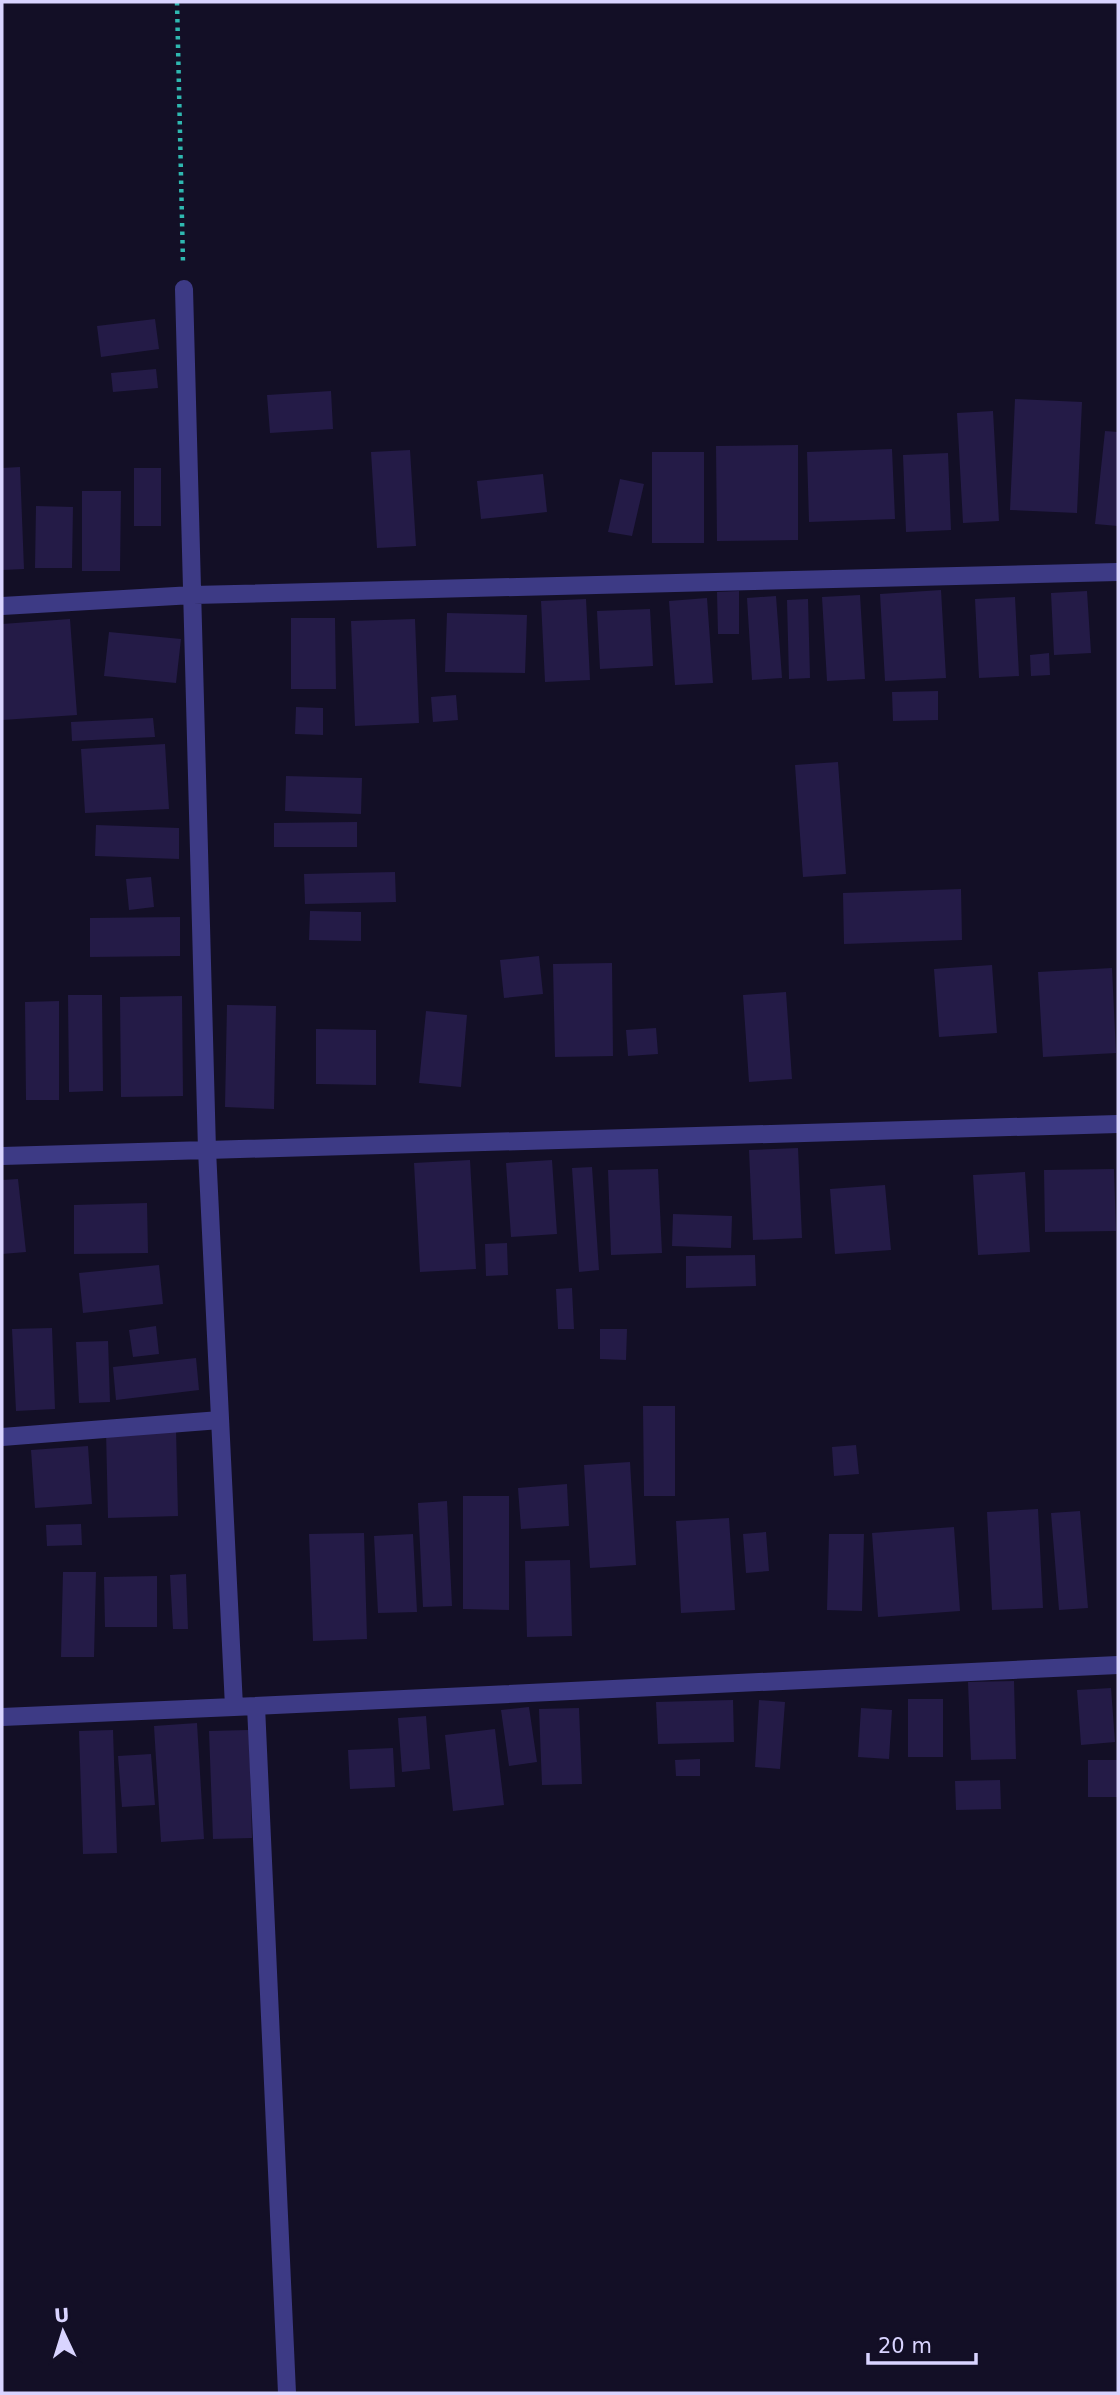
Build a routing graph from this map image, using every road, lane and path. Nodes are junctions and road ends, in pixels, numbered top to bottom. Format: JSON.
{"nodes":[{"id":1,"x":177,"y":2,"type":"edge"},
{"id":2,"x":184,"y":289,"type":"joint"},
{"id":3,"x":1118,"y":572,"type":"edge"},
{"id":4,"x":193,"y":595,"type":"junction"},
{"id":5,"x":2,"y":606,"type":"edge"},
{"id":6,"x":1118,"y":1124,"type":"edge"},
{"id":7,"x":207,"y":1150,"type":"junction"},
{"id":8,"x":2,"y":1157,"type":"edge"},
{"id":9,"x":220,"y":1420,"type":"junction"},
{"id":10,"x":2,"y":1437,"type":"edge"},
{"id":11,"x":1118,"y":1665,"type":"edge"},
{"id":12,"x":256,"y":1706,"type":"junction"},
{"id":13,"x":234,"y":1707,"type":"junction"},
{"id":14,"x":2,"y":1717,"type":"edge"},
{"id":15,"x":287,"y":2393,"type":"edge"}],
"edges":[{"from":1,"to":2,"type":"path"},
{"from":2,"to":4,"type":"street"},
{"from":3,"to":4,"type":"street"},
{"from":4,"to":5,"type":"street"},
{"from":4,"to":7,"type":"street"},
{"from":6,"to":7,"type":"street"},
{"from":7,"to":8,"type":"street"},
{"from":7,"to":9,"type":"street"},
{"from":9,"to":10,"type":"street"},
{"from":9,"to":13,"type":"street"},
{"from":11,"to":12,"type":"street"},
{"from":12,"to":13,"type":"street"},
{"from":12,"to":15,"type":"street"},
{"from":13,"to":14,"type":"street"}]}
